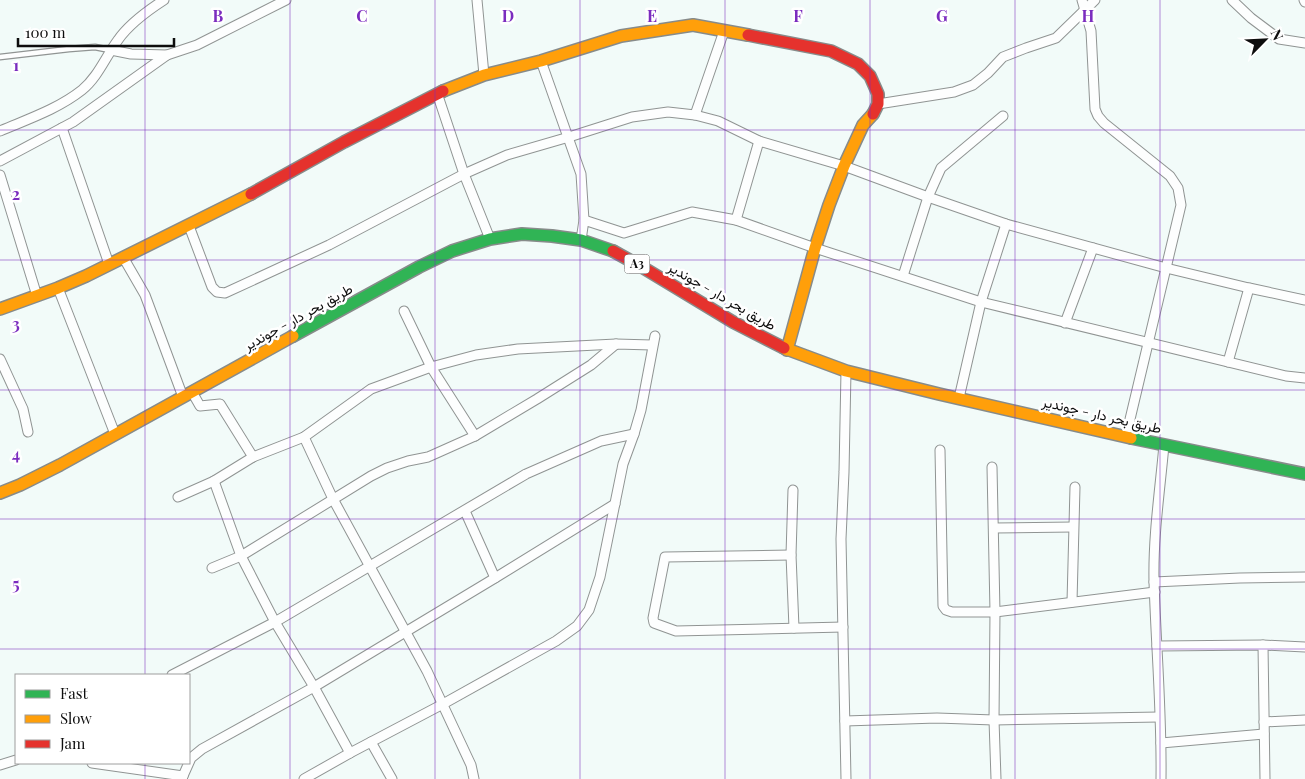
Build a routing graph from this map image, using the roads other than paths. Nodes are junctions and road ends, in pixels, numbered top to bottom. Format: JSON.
{"nodes":[{"id":1,"x":164,"y":0,"type":"edge"},
{"id":2,"x":286,"y":0,"type":"edge"},
{"id":3,"x":477,"y":0,"type":"edge"},
{"id":4,"x":1094,"y":0,"type":"edge"},
{"id":5,"x":1232,"y":0,"type":"edge"},
{"id":6,"x":1083,"y":4,"type":"edge"},
{"id":7,"x":724,"y":31,"type":"junction"},
{"id":8,"x":1305,"y":43,"type":"edge"},
{"id":9,"x":111,"y":50,"type":"junction"},
{"id":10,"x":167,"y":55,"type":"junction"},
{"id":11,"x":0,"y":57,"type":"edge"},
{"id":12,"x":541,"y":61,"type":"junction"},
{"id":13,"x":484,"y":75,"type":"junction"},
{"id":14,"x":438,"y":93,"type":"junction"},
{"id":15,"x":878,"y":104,"type":"junction"},
{"id":16,"x":695,"y":115,"type":"junction"},
{"id":17,"x":1002,"y":116,"type":"dead end"},
{"id":18,"x":62,"y":128,"type":"junction"},
{"id":19,"x":0,"y":131,"type":"edge"},
{"id":20,"x":569,"y":138,"type":"junction"},
{"id":21,"x":759,"y":141,"type":"junction"},
{"id":22,"x":0,"y":161,"type":"edge"},
{"id":23,"x":844,"y":166,"type":"junction"},
{"id":24,"x":464,"y":174,"type":"junction"},
{"id":25,"x":0,"y":175,"type":"edge"},
{"id":26,"x":928,"y":197,"type":"junction"},
{"id":27,"x":584,"y":220,"type":"junction"},
{"id":28,"x":736,"y":220,"type":"junction"},
{"id":29,"x":1006,"y":224,"type":"junction"},
{"id":30,"x":189,"y":226,"type":"junction"},
{"id":31,"x":490,"y":239,"type":"junction"},
{"id":32,"x":581,"y":240,"type":"junction"},
{"id":33,"x":814,"y":248,"type":"junction"},
{"id":34,"x":1093,"y":248,"type":"junction"},
{"id":35,"x":123,"y":257,"type":"junction"},
{"id":36,"x":109,"y":264,"type":"junction"},
{"id":37,"x":1166,"y":268,"type":"junction"},
{"id":38,"x":904,"y":276,"type":"junction"},
{"id":39,"x":58,"y":288,"type":"junction"},
{"id":40,"x":1249,"y":288,"type":"junction"},
{"id":41,"x":37,"y":296,"type":"junction"},
{"id":42,"x":1305,"y":300,"type":"edge"},
{"id":43,"x":981,"y":302,"type":"junction"},
{"id":44,"x":0,"y":308,"type":"edge"},
{"id":45,"x":404,"y":311,"type":"dead end"},
{"id":46,"x":1065,"y":323,"type":"junction"},
{"id":47,"x":1148,"y":343,"type":"junction"},
{"id":48,"x":616,"y":344,"type":"junction"},
{"id":49,"x":787,"y":350,"type":"junction"},
{"id":50,"x":0,"y":359,"type":"edge"},
{"id":51,"x":1228,"y":362,"type":"junction"},
{"id":52,"x":431,"y":367,"type":"junction"},
{"id":53,"x":846,"y":371,"type":"junction"},
{"id":54,"x":1305,"y":378,"type":"edge"},
{"id":55,"x":188,"y":394,"type":"junction"},
{"id":56,"x":959,"y":398,"type":"junction"},
{"id":57,"x":28,"y":432,"type":"dead end"},
{"id":58,"x":115,"y":434,"type":"junction"},
{"id":59,"x":634,"y":434,"type":"junction"},
{"id":60,"x":475,"y":436,"type":"junction"},
{"id":61,"x":1126,"y":436,"type":"junction"},
{"id":62,"x":304,"y":437,"type":"junction"},
{"id":63,"x":1164,"y":445,"type":"junction"},
{"id":64,"x":940,"y":450,"type":"dead end"},
{"id":65,"x":253,"y":457,"type":"junction"},
{"id":66,"x":992,"y":466,"type":"dead end"},
{"id":67,"x":1305,"y":474,"type":"edge"},
{"id":68,"x":214,"y":481,"type":"junction"},
{"id":69,"x":1075,"y":487,"type":"dead end"},
{"id":70,"x":793,"y":490,"type":"dead end"},
{"id":71,"x":0,"y":493,"type":"edge"},
{"id":72,"x":178,"y":497,"type":"dead end"},
{"id":73,"x":333,"y":499,"type":"junction"},
{"id":74,"x":615,"y":504,"type":"junction"},
{"id":75,"x":465,"y":511,"type":"junction"},
{"id":76,"x":994,"y":528,"type":"junction"},
{"id":77,"x":1074,"y":528,"type":"junction"},
{"id":78,"x":791,"y":555,"type":"junction"},
{"id":79,"x":241,"y":556,"type":"junction"},
{"id":80,"x":369,"y":566,"type":"junction"},
{"id":81,"x":212,"y":568,"type":"dead end"},
{"id":82,"x":1305,"y":576,"type":"edge"},
{"id":83,"x":495,"y":578,"type":"junction"},
{"id":84,"x":1154,"y":587,"type":"junction"},
{"id":85,"x":1072,"y":602,"type":"junction"},
{"id":86,"x":995,"y":612,"type":"junction"},
{"id":87,"x":275,"y":622,"type":"junction"},
{"id":88,"x":843,"y":627,"type":"junction"},
{"id":89,"x":794,"y":628,"type":"junction"},
{"id":90,"x":404,"y":632,"type":"junction"},
{"id":91,"x":1263,"y":645,"type":"junction"},
{"id":92,"x":1158,"y":646,"type":"junction"},
{"id":93,"x":1305,"y":647,"type":"edge"},
{"id":94,"x":174,"y":674,"type":"edge"},
{"id":95,"x":314,"y":687,"type":"junction"},
{"id":96,"x":443,"y":704,"type":"junction"},
{"id":97,"x":1159,"y":717,"type":"junction"},
{"id":98,"x":994,"y":720,"type":"junction"},
{"id":99,"x":1305,"y":720,"type":"edge"},
{"id":100,"x":845,"y":721,"type":"junction"},
{"id":101,"x":1264,"y":722,"type":"junction"},
{"id":102,"x":1264,"y":734,"type":"junction"},
{"id":103,"x":371,"y":742,"type":"junction"},
{"id":104,"x":1161,"y":743,"type":"junction"},
{"id":105,"x":350,"y":753,"type":"junction"},
{"id":106,"x":15,"y":760,"type":"edge"},
{"id":107,"x":190,"y":760,"type":"edge"},
{"id":108,"x":98,"y":764,"type":"edge"},
{"id":109,"x":189,"y":764,"type":"edge"},
{"id":110,"x":0,"y":765,"type":"edge"},
{"id":111,"x":183,"y":778,"type":"edge"},
{"id":112,"x":304,"y":779,"type":"edge"},
{"id":113,"x":392,"y":779,"type":"edge"},
{"id":114,"x":474,"y":779,"type":"edge"},
{"id":115,"x":846,"y":779,"type":"edge"},
{"id":116,"x":996,"y":779,"type":"edge"},
{"id":117,"x":1161,"y":779,"type":"edge"},
{"id":118,"x":1265,"y":779,"type":"edge"}],
"edges":[{"from":1,"to":9,"type":"street"},
{"from":2,"to":10,"type":"street"},
{"from":3,"to":13,"type":"street"},
{"from":4,"to":6,"type":"street"},
{"from":5,"to":8,"type":"street"},
{"from":6,"to":15,"type":"street"},
{"from":6,"to":37,"type":"street"},
{"from":7,"to":12,"type":"main road"},
{"from":7,"to":15,"type":"main road"},
{"from":7,"to":16,"type":"street"},
{"from":9,"to":10,"type":"street"},
{"from":9,"to":11,"type":"lane"},
{"from":9,"to":19,"type":"street"},
{"from":10,"to":18,"type":"street"},
{"from":12,"to":13,"type":"main road"},
{"from":12,"to":20,"type":"street"},
{"from":13,"to":14,"type":"main road"},
{"from":14,"to":24,"type":"street"},
{"from":14,"to":30,"type":"main road"},
{"from":15,"to":23,"type":"main road"},
{"from":16,"to":20,"type":"street"},
{"from":16,"to":21,"type":"street"},
{"from":17,"to":26,"type":"street"},
{"from":18,"to":22,"type":"street"},
{"from":18,"to":36,"type":"street"},
{"from":20,"to":24,"type":"street"},
{"from":20,"to":27,"type":"street"},
{"from":21,"to":23,"type":"street"},
{"from":21,"to":28,"type":"street"},
{"from":23,"to":26,"type":"street"},
{"from":23,"to":33,"type":"main road"},
{"from":24,"to":30,"type":"street"},
{"from":24,"to":31,"type":"street"},
{"from":25,"to":41,"type":"street"},
{"from":26,"to":29,"type":"street"},
{"from":26,"to":38,"type":"street"},
{"from":27,"to":28,"type":"street"},
{"from":27,"to":32,"type":"street"},
{"from":28,"to":33,"type":"street"},
{"from":29,"to":34,"type":"street"},
{"from":29,"to":43,"type":"street"},
{"from":30,"to":35,"type":"main road"},
{"from":31,"to":32,"type":"main road","name":"طريق بحر دار - جوندير","number":"A3"},
{"from":31,"to":55,"type":"main road","name":"طريق بحر دار - جوندير","number":"A3"},
{"from":32,"to":49,"type":"main road","name":"طريق بحر دار - جوندير","number":"A3"},
{"from":33,"to":38,"type":"street"},
{"from":33,"to":49,"type":"main road"},
{"from":34,"to":37,"type":"street"},
{"from":34,"to":46,"type":"street"},
{"from":35,"to":36,"type":"main road"},
{"from":35,"to":55,"type":"street"},
{"from":36,"to":39,"type":"main road"},
{"from":37,"to":40,"type":"street"},
{"from":37,"to":47,"type":"street"},
{"from":38,"to":43,"type":"street"},
{"from":39,"to":41,"type":"main road"},
{"from":39,"to":58,"type":"street"},
{"from":40,"to":42,"type":"street"},
{"from":40,"to":51,"type":"street"},
{"from":41,"to":44,"type":"main road"},
{"from":43,"to":46,"type":"street"},
{"from":43,"to":56,"type":"street"},
{"from":45,"to":52,"type":"street"},
{"from":46,"to":47,"type":"street"},
{"from":47,"to":51,"type":"street"},
{"from":47,"to":61,"type":"street"},
{"from":48,"to":52,"type":"street"},
{"from":48,"to":59,"type":"street"},
{"from":48,"to":60,"type":"street"},
{"from":49,"to":53,"type":"main road","name":"طريق بحر دار - جوندير","number":"A3"},
{"from":50,"to":57,"type":"street"},
{"from":51,"to":54,"type":"street"},
{"from":52,"to":60,"type":"street"},
{"from":52,"to":62,"type":"street"},
{"from":53,"to":56,"type":"main road","name":"طريق بحر دار - جوندير","number":"A3"},
{"from":53,"to":88,"type":"street"},
{"from":55,"to":58,"type":"main road","name":"طريق بحر دار - جوندير","number":"A3"},
{"from":55,"to":65,"type":"street"},
{"from":56,"to":61,"type":"main road","name":"طريق بحر دار - جوندير","number":"A3"},
{"from":58,"to":71,"type":"main road","name":"طريق بحر دار - جوندير","number":"A3"},
{"from":59,"to":74,"type":"street"},
{"from":59,"to":75,"type":"street"},
{"from":60,"to":73,"type":"street"},
{"from":61,"to":63,"type":"main road","name":"طريق بحر دار - جوندير","number":"A3"},
{"from":62,"to":65,"type":"street"},
{"from":62,"to":73,"type":"street"},
{"from":63,"to":67,"type":"main road","name":"طريق بحر دار - جوندير","number":"A3"},
{"from":63,"to":84,"type":"street"},
{"from":64,"to":86,"type":"street"},
{"from":65,"to":68,"type":"street"},
{"from":66,"to":76,"type":"street"},
{"from":68,"to":72,"type":"street"},
{"from":68,"to":79,"type":"street"},
{"from":69,"to":77,"type":"street"},
{"from":70,"to":78,"type":"street"},
{"from":73,"to":79,"type":"street"},
{"from":73,"to":80,"type":"street"},
{"from":74,"to":83,"type":"street"},
{"from":74,"to":96,"type":"street"},
{"from":75,"to":80,"type":"street"},
{"from":75,"to":83,"type":"street"},
{"from":76,"to":77,"type":"street"},
{"from":76,"to":86,"type":"street"},
{"from":77,"to":85,"type":"street"},
{"from":78,"to":89,"type":"street"},
{"from":78,"to":89,"type":"street"},
{"from":79,"to":81,"type":"street"},
{"from":79,"to":87,"type":"street"},
{"from":80,"to":87,"type":"street"},
{"from":80,"to":90,"type":"street"},
{"from":82,"to":84,"type":"street"},
{"from":83,"to":90,"type":"street"},
{"from":84,"to":85,"type":"street"},
{"from":84,"to":92,"type":"street"},
{"from":85,"to":86,"type":"street"},
{"from":86,"to":98,"type":"street"},
{"from":87,"to":94,"type":"street"},
{"from":87,"to":95,"type":"street"},
{"from":88,"to":89,"type":"street"},
{"from":88,"to":100,"type":"street"},
{"from":90,"to":95,"type":"street"},
{"from":90,"to":96,"type":"street"},
{"from":91,"to":92,"type":"street"},
{"from":91,"to":93,"type":"street"},
{"from":91,"to":101,"type":"street"},
{"from":92,"to":97,"type":"street"},
{"from":95,"to":105,"type":"street"},
{"from":95,"to":107,"type":"street"},
{"from":96,"to":103,"type":"street"},
{"from":96,"to":114,"type":"street"},
{"from":97,"to":98,"type":"street"},
{"from":97,"to":104,"type":"street"},
{"from":98,"to":100,"type":"street"},
{"from":98,"to":116,"type":"street"},
{"from":99,"to":101,"type":"street"},
{"from":100,"to":115,"type":"street"},
{"from":101,"to":102,"type":"street"},
{"from":102,"to":104,"type":"street"},
{"from":102,"to":118,"type":"street"},
{"from":103,"to":105,"type":"street"},
{"from":103,"to":113,"type":"street"},
{"from":104,"to":117,"type":"street"},
{"from":105,"to":112,"type":"street"},
{"from":106,"to":110,"type":"street"},
{"from":108,"to":111,"type":"street"},
{"from":109,"to":111,"type":"street"}]}
